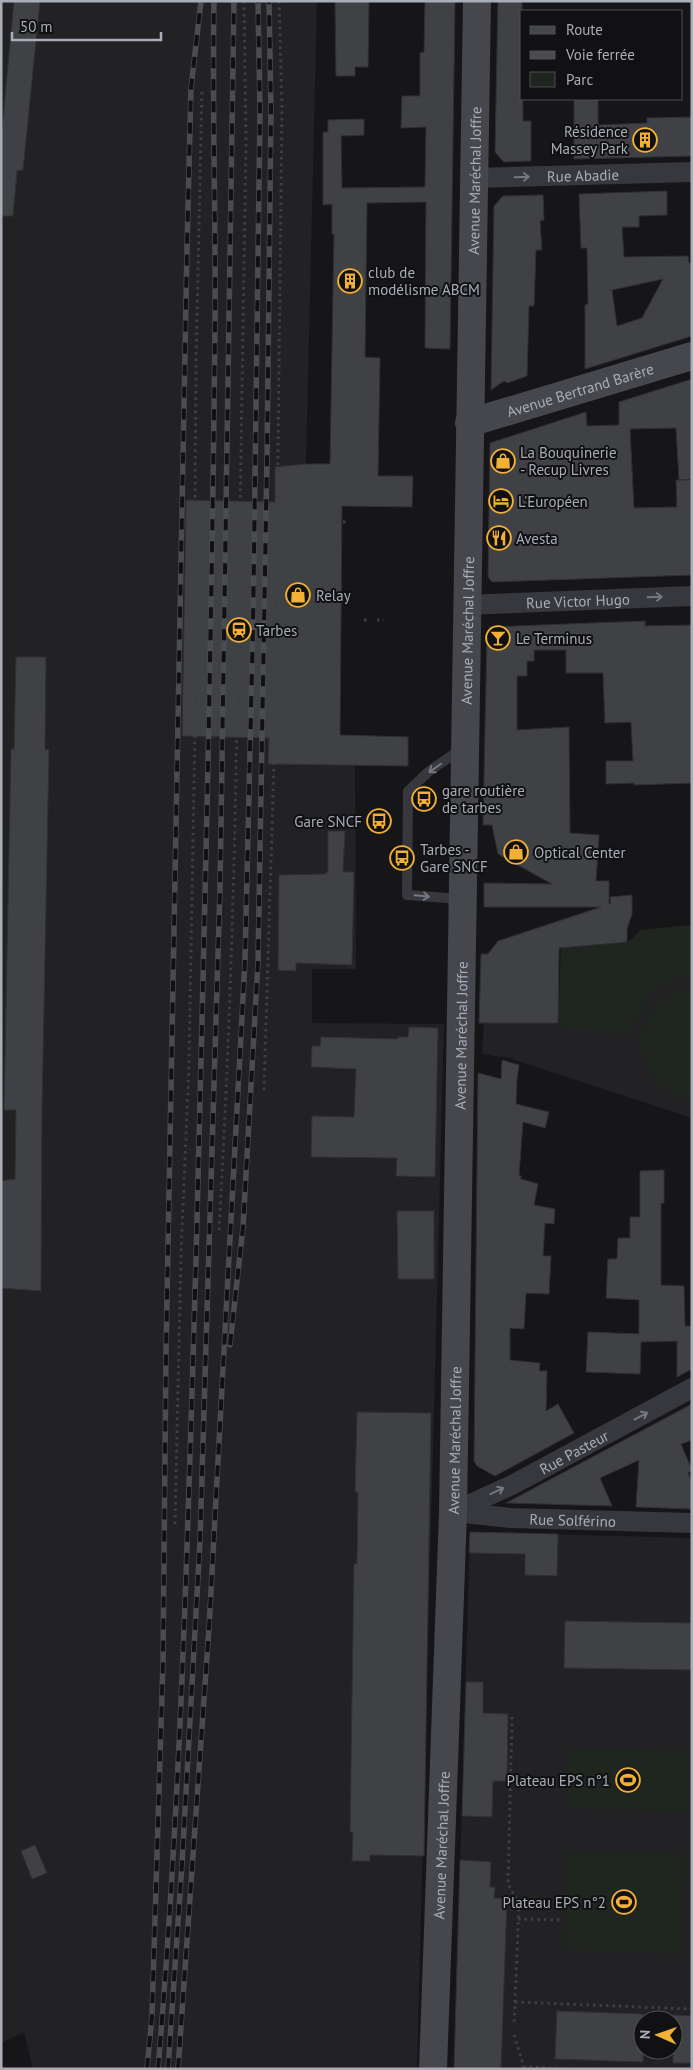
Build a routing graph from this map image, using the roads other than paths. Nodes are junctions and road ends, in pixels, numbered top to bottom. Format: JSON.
{"nodes":[{"id":1,"x":477,"y":1,"type":"edge"},
{"id":2,"x":692,"y":172,"type":"edge"},
{"id":3,"x":474,"y":178,"type":"junction"},
{"id":4,"x":692,"y":356,"type":"edge"},
{"id":5,"x":469,"y":423,"type":"junction"},
{"id":6,"x":692,"y":596,"type":"edge"},
{"id":7,"x":466,"y":604,"type":"junction"},
{"id":8,"x":464,"y":747,"type":"junction"},
{"id":9,"x":462,"y":899,"type":"junction"},
{"id":10,"x":692,"y":1388,"type":"edge"},
{"id":11,"x":453,"y":1512,"type":"junction"},
{"id":12,"x":692,"y":1523,"type":"edge"},
{"id":13,"x":433,"y":2069,"type":"edge"}],
"edges":[{"from":1,"to":3,"type":"main road","name":"Avenue Maréchal Joffre"},
{"from":3,"to":2,"type":"street","name":"Rue Abadie","one_way":true},
{"from":3,"to":5,"type":"main road","name":"Avenue Maréchal Joffre"},
{"from":4,"to":5,"type":"main road","name":"Avenue Bertrand Barère"},
{"from":5,"to":7,"type":"main road","name":"Avenue Maréchal Joffre"},
{"from":7,"to":6,"type":"street","name":"Rue Victor Hugo","one_way":true},
{"from":7,"to":8,"type":"main road","name":"Avenue Maréchal Joffre"},
{"from":8,"to":9,"type":"main road","name":"Avenue Maréchal Joffre"},
{"from":8,"to":9,"type":"lane","one_way":true},
{"from":9,"to":11,"type":"main road","name":"Avenue Maréchal Joffre"},
{"from":11,"to":10,"type":"street","name":"Rue Pasteur","one_way":true},
{"from":11,"to":12,"type":"street","name":"Rue Solférino"},
{"from":11,"to":13,"type":"main road","name":"Avenue Maréchal Joffre"}]}
